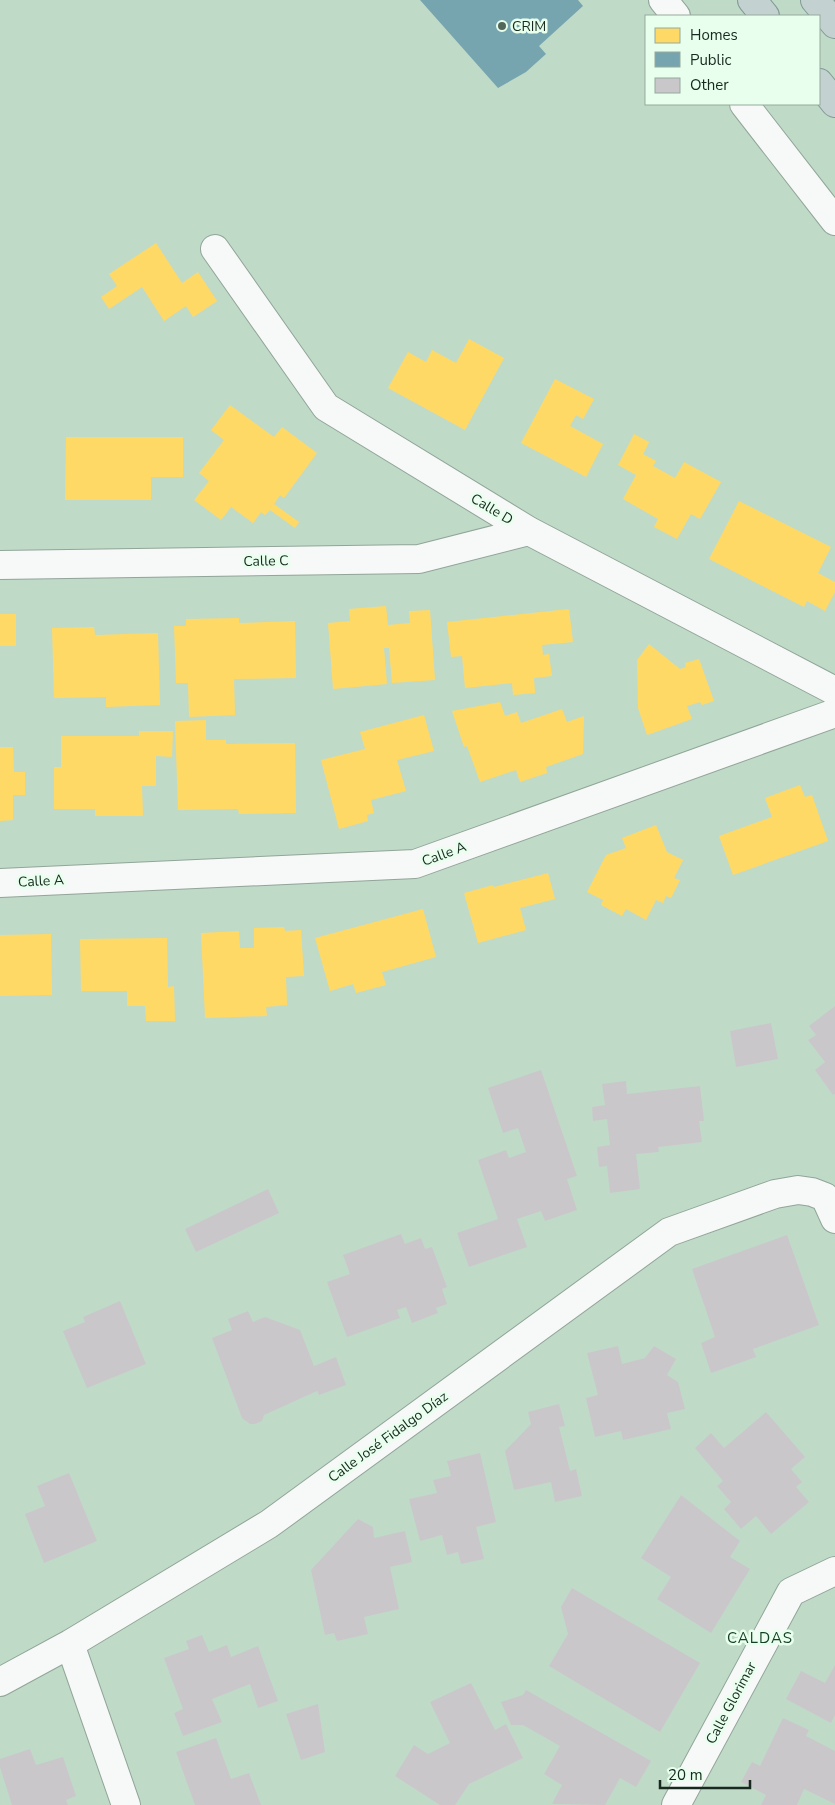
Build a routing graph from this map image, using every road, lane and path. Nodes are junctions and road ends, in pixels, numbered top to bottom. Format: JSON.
{"nodes":[{"id":1,"x":663,"y":0,"type":"edge"},
{"id":2,"x":752,"y":0,"type":"edge"},
{"id":3,"x":815,"y":0,"type":"edge"},
{"id":4,"x":675,"y":15,"type":"edge"},
{"id":5,"x":764,"y":15,"type":"edge"},
{"id":6,"x":835,"y":24,"type":"edge"},
{"id":7,"x":820,"y":84,"type":"edge"},
{"id":8,"x":835,"y":103,"type":"edge"},
{"id":9,"x":745,"y":105,"type":"edge"},
{"id":10,"x":835,"y":221,"type":"edge"},
{"id":11,"x":215,"y":249,"type":"dead end"},
{"id":12,"x":529,"y":531,"type":"junction"},
{"id":13,"x":0,"y":565,"type":"edge"},
{"id":14,"x":835,"y":691,"type":"edge"},
{"id":15,"x":835,"y":713,"type":"edge"},
{"id":16,"x":0,"y":883,"type":"edge"},
{"id":17,"x":835,"y":1219,"type":"edge"},
{"id":18,"x":835,"y":1571,"type":"edge"},
{"id":19,"x":70,"y":1644,"type":"junction"},
{"id":20,"x":0,"y":1682,"type":"edge"},
{"id":21,"x":126,"y":1805,"type":"edge"},
{"id":22,"x":676,"y":1805,"type":"edge"}],
"edges":[{"from":1,"to":4,"type":"street"},
{"from":2,"to":5,"type":"highway"},
{"from":3,"to":6,"type":"highway"},
{"from":7,"to":8,"type":"highway"},
{"from":9,"to":10,"type":"street"},
{"from":11,"to":12,"type":"street","name":"Calle D"},
{"from":12,"to":13,"type":"street","name":"Calle C"},
{"from":12,"to":14,"type":"street","name":"Calle D"},
{"from":15,"to":16,"type":"street","name":"Calle A"},
{"from":17,"to":19,"type":"street","name":"Calle José Fidalgo Díaz"},
{"from":18,"to":22,"type":"street","name":"Calle Glorimar"},
{"from":19,"to":20,"type":"street","name":"Calle José Fidalgo Díaz"},
{"from":19,"to":21,"type":"street"}]}
